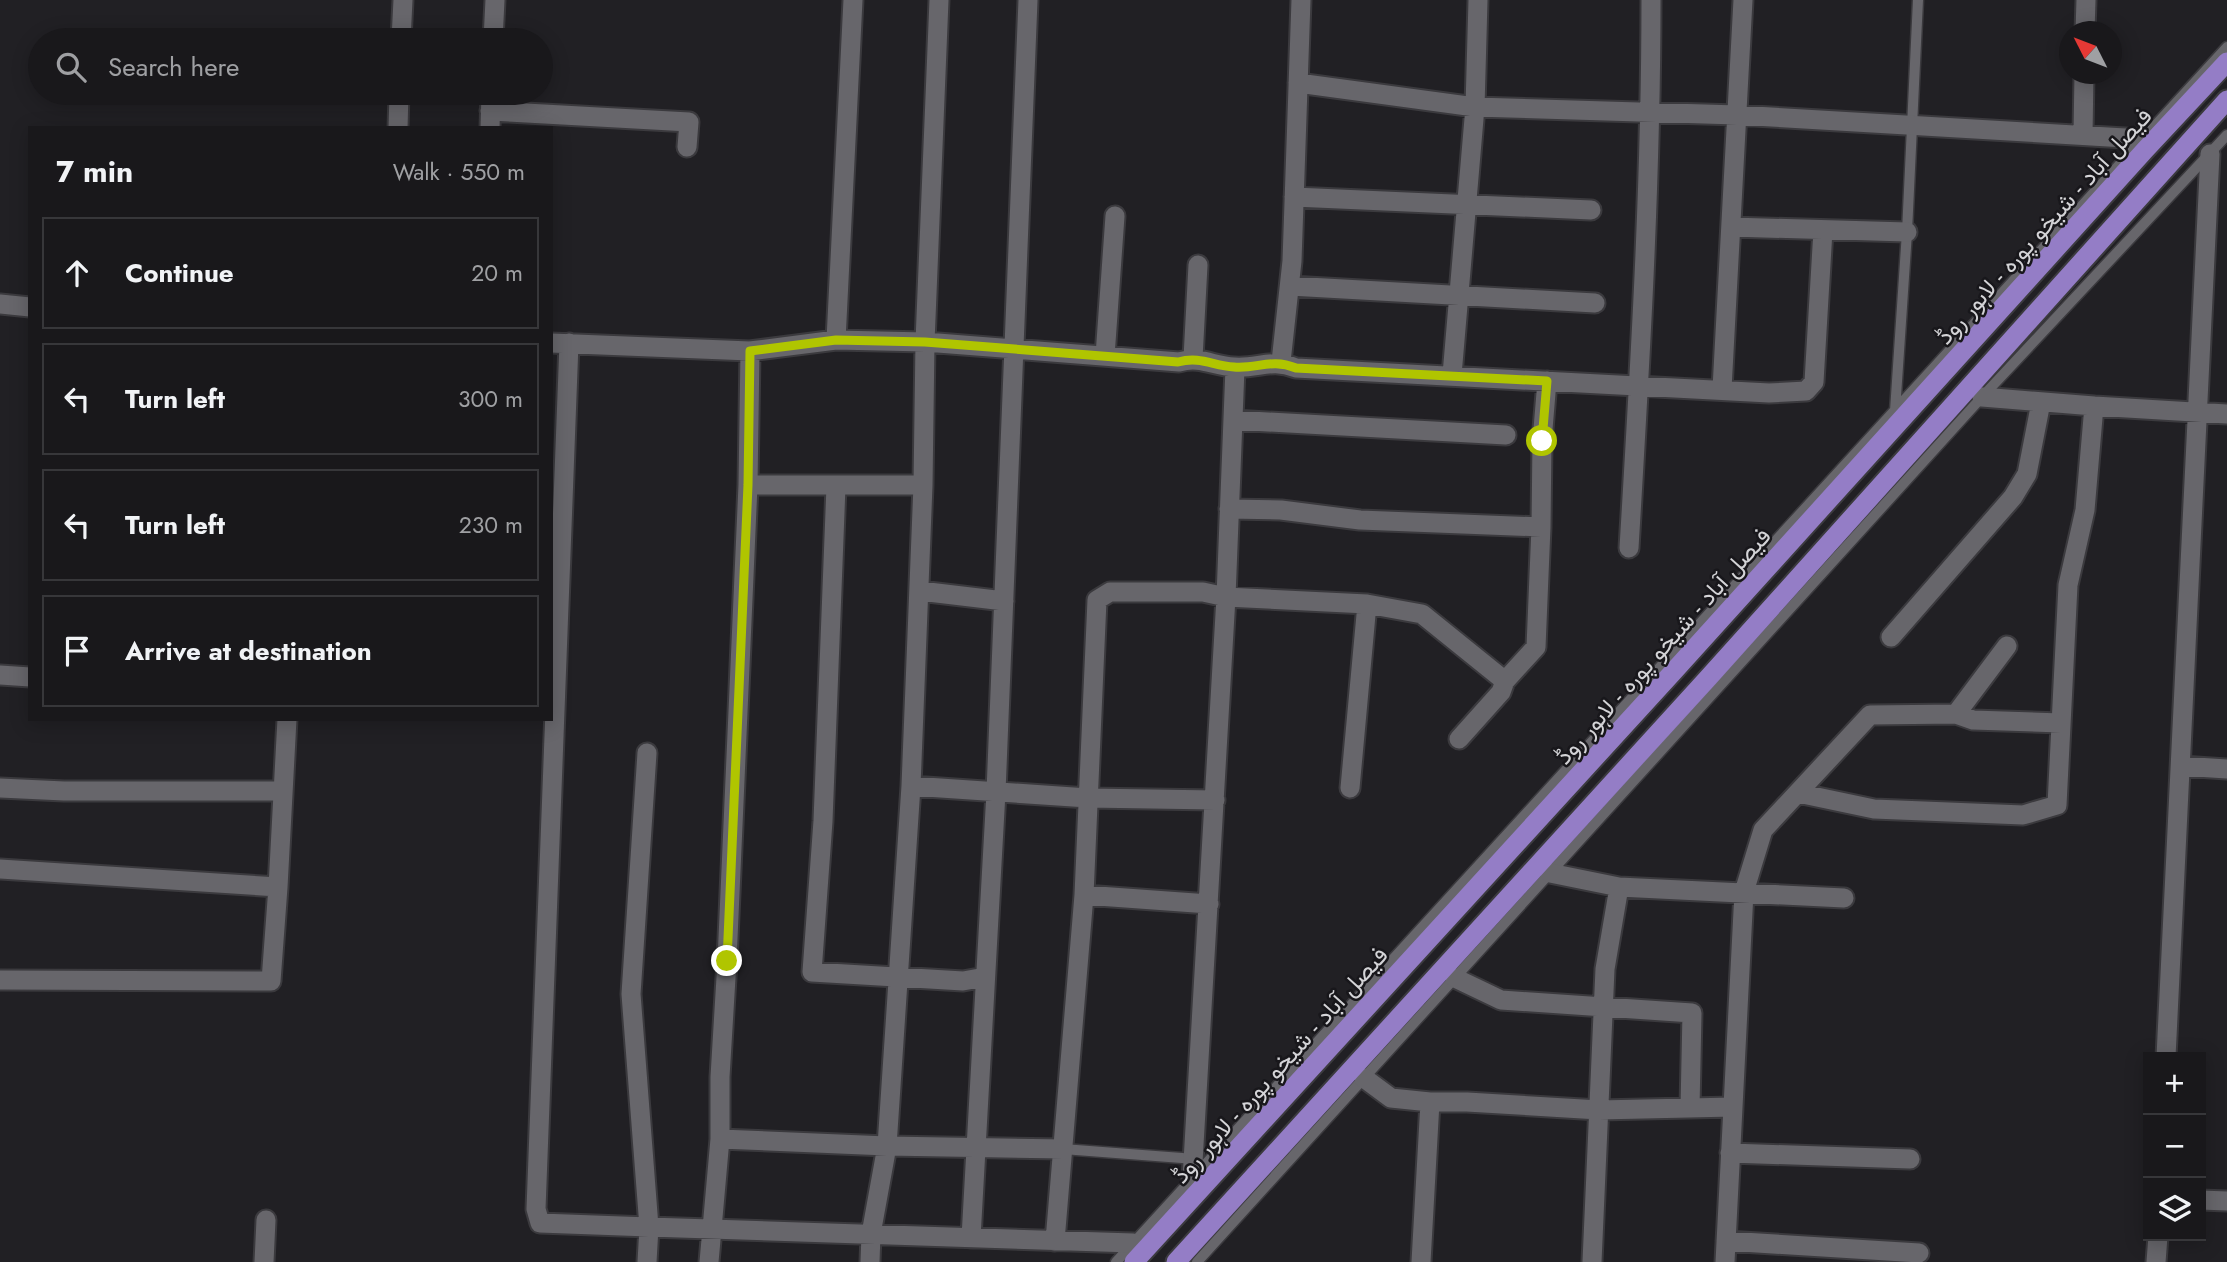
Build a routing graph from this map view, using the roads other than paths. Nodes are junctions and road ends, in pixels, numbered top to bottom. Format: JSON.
{"nodes":[{"id":1,"x":403,"y":0,"type":"edge"},
{"id":2,"x":495,"y":0,"type":"edge"},
{"id":3,"x":853,"y":0,"type":"edge"},
{"id":4,"x":939,"y":0,"type":"edge"},
{"id":5,"x":1028,"y":0,"type":"edge"},
{"id":6,"x":1301,"y":0,"type":"edge"},
{"id":7,"x":1478,"y":0,"type":"edge"},
{"id":8,"x":1651,"y":0,"type":"edge"},
{"id":9,"x":1743,"y":0,"type":"edge"},
{"id":10,"x":1918,"y":0,"type":"edge"},
{"id":11,"x":2085,"y":0,"type":"edge"},
{"id":12,"x":2085,"y":21,"type":"edge"},
{"id":13,"x":402,"y":28,"type":"edge"},
{"id":14,"x":494,"y":28,"type":"edge"},
{"id":15,"x":2227,"y":47,"type":"edge"},
{"id":16,"x":2227,"y":62,"type":"edge"},
{"id":17,"x":1298,"y":83,"type":"junction"},
{"id":18,"x":2084,"y":84,"type":"edge"},
{"id":19,"x":2227,"y":100,"type":"edge"},
{"id":20,"x":399,"y":105,"type":"edge"},
{"id":21,"x":1475,"y":107,"type":"junction"},
{"id":22,"x":491,"y":111,"type":"edge"},
{"id":23,"x":1651,"y":113,"type":"junction"},
{"id":24,"x":1737,"y":115,"type":"junction"},
{"id":25,"x":1913,"y":124,"type":"junction"},
{"id":26,"x":398,"y":126,"type":"edge"},
{"id":27,"x":2082,"y":134,"type":"junction"},
{"id":28,"x":2227,"y":135,"type":"edge"},
{"id":29,"x":2142,"y":139,"type":"junction"},
{"id":30,"x":687,"y":147,"type":"dead end"},
{"id":31,"x":2210,"y":154,"type":"junction"},
{"id":32,"x":1294,"y":197,"type":"junction"},
{"id":33,"x":1466,"y":204,"type":"junction"},
{"id":34,"x":1591,"y":210,"type":"dead end"},
{"id":35,"x":1115,"y":216,"type":"dead end"},
{"id":36,"x":1731,"y":227,"type":"junction"},
{"id":37,"x":1823,"y":230,"type":"junction"},
{"id":38,"x":1907,"y":232,"type":"junction"},
{"id":39,"x":1198,"y":265,"type":"dead end"},
{"id":40,"x":1290,"y":286,"type":"junction"},
{"id":41,"x":1460,"y":295,"type":"junction"},
{"id":42,"x":1595,"y":303,"type":"dead end"},
{"id":43,"x":0,"y":304,"type":"edge"},
{"id":44,"x":28,"y":307,"type":"edge"},
{"id":45,"x":836,"y":340,"type":"junction"},
{"id":46,"x":925,"y":342,"type":"junction"},
{"id":47,"x":560,"y":343,"type":"edge"},
{"id":48,"x":1015,"y":349,"type":"junction"},
{"id":49,"x":750,"y":351,"type":"junction"},
{"id":50,"x":1105,"y":356,"type":"junction"},
{"id":51,"x":1193,"y":358,"type":"junction"},
{"id":52,"x":1281,"y":362,"type":"junction"},
{"id":53,"x":1235,"y":368,"type":"junction"},
{"id":54,"x":1452,"y":375,"type":"junction"},
{"id":55,"x":1547,"y":381,"type":"junction"},
{"id":56,"x":1639,"y":385,"type":"junction"},
{"id":57,"x":1722,"y":390,"type":"junction"},
{"id":58,"x":1982,"y":397,"type":"junction"},
{"id":59,"x":2041,"y":402,"type":"junction"},
{"id":60,"x":2094,"y":407,"type":"junction"},
{"id":61,"x":1895,"y":411,"type":"junction"},
{"id":62,"x":2197,"y":411,"type":"junction"},
{"id":63,"x":2227,"y":414,"type":"edge"},
{"id":64,"x":1233,"y":420,"type":"junction"},
{"id":65,"x":1506,"y":435,"type":"dead end"},
{"id":66,"x":748,"y":485,"type":"junction"},
{"id":67,"x":923,"y":485,"type":"junction"},
{"id":68,"x":836,"y":486,"type":"junction"},
{"id":69,"x":1229,"y":509,"type":"junction"},
{"id":70,"x":1541,"y":527,"type":"junction"},
{"id":71,"x":1629,"y":548,"type":"dead end"},
{"id":72,"x":920,"y":591,"type":"junction"},
{"id":73,"x":553,"y":596,"type":"edge"},
{"id":74,"x":1226,"y":597,"type":"junction"},
{"id":75,"x":1004,"y":601,"type":"junction"},
{"id":76,"x":1367,"y":604,"type":"junction"},
{"id":77,"x":1891,"y":637,"type":"dead end"},
{"id":78,"x":2007,"y":646,"type":"dead end"},
{"id":79,"x":0,"y":675,"type":"edge"},
{"id":80,"x":28,"y":677,"type":"edge"},
{"id":81,"x":1505,"y":681,"type":"junction"},
{"id":82,"x":1956,"y":714,"type":"junction"},
{"id":83,"x":287,"y":721,"type":"edge"},
{"id":84,"x":550,"y":721,"type":"edge"},
{"id":85,"x":2061,"y":723,"type":"junction"},
{"id":86,"x":1459,"y":739,"type":"dead end"},
{"id":87,"x":647,"y":753,"type":"dead end"},
{"id":88,"x":2180,"y":766,"type":"junction"},
{"id":89,"x":2227,"y":769,"type":"edge"},
{"id":90,"x":911,"y":786,"type":"junction"},
{"id":91,"x":0,"y":788,"type":"edge"},
{"id":92,"x":1350,"y":788,"type":"dead end"},
{"id":93,"x":283,"y":791,"type":"junction"},
{"id":94,"x":996,"y":792,"type":"junction"},
{"id":95,"x":1798,"y":793,"type":"junction"},
{"id":96,"x":1088,"y":798,"type":"junction"},
{"id":97,"x":1214,"y":800,"type":"junction"},
{"id":98,"x":0,"y":869,"type":"edge"},
{"id":99,"x":1550,"y":873,"type":"junction"},
{"id":100,"x":278,"y":887,"type":"junction"},
{"id":101,"x":1619,"y":887,"type":"junction"},
{"id":102,"x":1744,"y":891,"type":"junction"},
{"id":103,"x":1084,"y":895,"type":"junction"},
{"id":104,"x":1844,"y":898,"type":"dead end"},
{"id":105,"x":1209,"y":904,"type":"junction"},
{"id":106,"x":897,"y":976,"type":"junction"},
{"id":107,"x":985,"y":977,"type":"junction"},
{"id":108,"x":1455,"y":978,"type":"junction"},
{"id":109,"x":0,"y":981,"type":"edge"},
{"id":110,"x":1604,"y":1007,"type":"junction"},
{"id":111,"x":2166,"y":1052,"type":"edge"},
{"id":112,"x":1364,"y":1078,"type":"junction"},
{"id":113,"x":1430,"y":1102,"type":"junction"},
{"id":114,"x":1732,"y":1107,"type":"junction"},
{"id":115,"x":1690,"y":1108,"type":"junction"},
{"id":116,"x":1599,"y":1110,"type":"junction"},
{"id":117,"x":720,"y":1139,"type":"junction"},
{"id":118,"x":887,"y":1146,"type":"junction"},
{"id":119,"x":977,"y":1146,"type":"junction"},
{"id":120,"x":1063,"y":1149,"type":"junction"},
{"id":121,"x":1730,"y":1153,"type":"junction"},
{"id":122,"x":1910,"y":1159,"type":"dead end"},
{"id":123,"x":1198,"y":1166,"type":"junction"},
{"id":124,"x":2206,"y":1199,"type":"edge"},
{"id":125,"x":2227,"y":1201,"type":"edge"},
{"id":126,"x":266,"y":1220,"type":"dead end"},
{"id":127,"x":649,"y":1227,"type":"junction"},
{"id":128,"x":710,"y":1229,"type":"junction"},
{"id":129,"x":871,"y":1234,"type":"junction"},
{"id":130,"x":971,"y":1238,"type":"junction"},
{"id":131,"x":1055,"y":1241,"type":"junction"},
{"id":132,"x":1726,"y":1241,"type":"junction"},
{"id":133,"x":2158,"y":1241,"type":"edge"},
{"id":134,"x":1133,"y":1252,"type":"edge"},
{"id":135,"x":1919,"y":1253,"type":"dead end"},
{"id":136,"x":264,"y":1262,"type":"edge"},
{"id":137,"x":647,"y":1262,"type":"edge"},
{"id":138,"x":709,"y":1262,"type":"edge"},
{"id":139,"x":870,"y":1262,"type":"edge"},
{"id":140,"x":1116,"y":1262,"type":"edge"},
{"id":141,"x":1176,"y":1262,"type":"edge"},
{"id":142,"x":1197,"y":1262,"type":"edge"},
{"id":143,"x":1421,"y":1262,"type":"edge"},
{"id":144,"x":1592,"y":1262,"type":"edge"},
{"id":145,"x":1725,"y":1262,"type":"edge"},
{"id":146,"x":2156,"y":1262,"type":"edge"}],
"edges":[{"from":1,"to":13,"type":"street"},
{"from":2,"to":14,"type":"street"},
{"from":3,"to":45,"type":"street"},
{"from":4,"to":46,"type":"street"},
{"from":5,"to":48,"type":"street"},
{"from":6,"to":17,"type":"street"},
{"from":7,"to":21,"type":"street"},
{"from":8,"to":23,"type":"street"},
{"from":9,"to":24,"type":"street"},
{"from":10,"to":25,"type":"lane"},
{"from":11,"to":12,"type":"street"},
{"from":15,"to":29,"type":"lane"},
{"from":16,"to":134,"type":"highway","name":"فیصل آباد - شیخو پورہ - لاہور روڈ"},
{"from":17,"to":21,"type":"street"},
{"from":17,"to":32,"type":"street"},
{"from":18,"to":27,"type":"street"},
{"from":19,"to":141,"type":"highway"},
{"from":20,"to":26,"type":"street"},
{"from":21,"to":23,"type":"street"},
{"from":21,"to":33,"type":"street"},
{"from":22,"to":30,"type":"street"},
{"from":23,"to":24,"type":"street"},
{"from":23,"to":56,"type":"street"},
{"from":24,"to":25,"type":"street"},
{"from":24,"to":36,"type":"street"},
{"from":25,"to":27,"type":"street"},
{"from":25,"to":38,"type":"lane"},
{"from":27,"to":29,"type":"street"},
{"from":28,"to":31,"type":"lane"},
{"from":29,"to":61,"type":"lane"},
{"from":31,"to":58,"type":"lane"},
{"from":31,"to":62,"type":"street"},
{"from":32,"to":33,"type":"street"},
{"from":32,"to":40,"type":"street"},
{"from":33,"to":34,"type":"street"},
{"from":33,"to":41,"type":"street"},
{"from":35,"to":50,"type":"street"},
{"from":36,"to":37,"type":"street"},
{"from":36,"to":57,"type":"street"},
{"from":37,"to":38,"type":"street"},
{"from":37,"to":57,"type":"street"},
{"from":38,"to":61,"type":"lane"},
{"from":39,"to":51,"type":"street"},
{"from":40,"to":41,"type":"street"},
{"from":40,"to":52,"type":"street"},
{"from":41,"to":42,"type":"street"},
{"from":41,"to":54,"type":"street"},
{"from":43,"to":44,"type":"street"},
{"from":45,"to":46,"type":"street"},
{"from":45,"to":49,"type":"street"},
{"from":46,"to":48,"type":"street"},
{"from":46,"to":67,"type":"street"},
{"from":47,"to":49,"type":"street"},
{"from":47,"to":73,"type":"street"},
{"from":48,"to":50,"type":"street"},
{"from":48,"to":75,"type":"street"},
{"from":49,"to":66,"type":"street"},
{"from":50,"to":51,"type":"street"},
{"from":51,"to":53,"type":"street"},
{"from":52,"to":53,"type":"street"},
{"from":52,"to":54,"type":"street"},
{"from":53,"to":64,"type":"street"},
{"from":54,"to":55,"type":"street"},
{"from":55,"to":56,"type":"street"},
{"from":55,"to":70,"type":"street"},
{"from":56,"to":57,"type":"street"},
{"from":56,"to":71,"type":"street"},
{"from":58,"to":59,"type":"street"},
{"from":58,"to":99,"type":"lane"},
{"from":59,"to":60,"type":"street"},
{"from":59,"to":77,"type":"street"},
{"from":60,"to":62,"type":"street"},
{"from":60,"to":85,"type":"street"},
{"from":61,"to":123,"type":"lane"},
{"from":62,"to":63,"type":"street"},
{"from":62,"to":88,"type":"street"},
{"from":64,"to":65,"type":"street"},
{"from":64,"to":69,"type":"street"},
{"from":66,"to":68,"type":"street"},
{"from":66,"to":117,"type":"street"},
{"from":67,"to":68,"type":"street"},
{"from":67,"to":72,"type":"street"},
{"from":68,"to":106,"type":"street"},
{"from":69,"to":70,"type":"street"},
{"from":69,"to":74,"type":"street"},
{"from":70,"to":81,"type":"street"},
{"from":72,"to":75,"type":"street"},
{"from":72,"to":90,"type":"street"},
{"from":74,"to":76,"type":"street"},
{"from":74,"to":96,"type":"street"},
{"from":74,"to":97,"type":"street"},
{"from":75,"to":94,"type":"street"},
{"from":76,"to":81,"type":"street"},
{"from":76,"to":92,"type":"street"},
{"from":78,"to":82,"type":"street"},
{"from":79,"to":80,"type":"street"},
{"from":81,"to":86,"type":"street"},
{"from":82,"to":85,"type":"street"},
{"from":82,"to":95,"type":"street"},
{"from":83,"to":93,"type":"street"},
{"from":84,"to":127,"type":"street"},
{"from":85,"to":95,"type":"street"},
{"from":87,"to":127,"type":"street"},
{"from":88,"to":89,"type":"street"},
{"from":88,"to":111,"type":"street"},
{"from":90,"to":94,"type":"street"},
{"from":90,"to":106,"type":"street"},
{"from":91,"to":93,"type":"street"},
{"from":93,"to":100,"type":"street"},
{"from":94,"to":96,"type":"street"},
{"from":94,"to":107,"type":"street"},
{"from":95,"to":102,"type":"street"},
{"from":96,"to":97,"type":"street"},
{"from":96,"to":103,"type":"street"},
{"from":97,"to":105,"type":"street"},
{"from":98,"to":100,"type":"street"},
{"from":99,"to":101,"type":"street"},
{"from":99,"to":108,"type":"lane"},
{"from":100,"to":109,"type":"street"},
{"from":101,"to":102,"type":"street"},
{"from":101,"to":110,"type":"street"},
{"from":102,"to":104,"type":"street"},
{"from":102,"to":114,"type":"street"},
{"from":103,"to":105,"type":"street"},
{"from":103,"to":120,"type":"street"},
{"from":105,"to":123,"type":"street"},
{"from":106,"to":107,"type":"street"},
{"from":106,"to":118,"type":"street"},
{"from":107,"to":119,"type":"street"},
{"from":108,"to":110,"type":"street"},
{"from":108,"to":112,"type":"lane"},
{"from":110,"to":115,"type":"street"},
{"from":110,"to":116,"type":"street"},
{"from":112,"to":113,"type":"street"},
{"from":112,"to":142,"type":"lane"},
{"from":113,"to":116,"type":"street"},
{"from":113,"to":143,"type":"street"},
{"from":114,"to":115,"type":"street"},
{"from":114,"to":121,"type":"street"},
{"from":115,"to":116,"type":"street"},
{"from":116,"to":144,"type":"street"},
{"from":117,"to":118,"type":"street"},
{"from":117,"to":128,"type":"street"},
{"from":118,"to":119,"type":"street"},
{"from":118,"to":129,"type":"street"},
{"from":119,"to":120,"type":"street"},
{"from":119,"to":130,"type":"street"},
{"from":120,"to":123,"type":"lane"},
{"from":120,"to":131,"type":"street"},
{"from":121,"to":122,"type":"street"},
{"from":121,"to":132,"type":"street"},
{"from":123,"to":134,"type":"lane"},
{"from":124,"to":125,"type":"street"},
{"from":126,"to":136,"type":"street"},
{"from":127,"to":128,"type":"street"},
{"from":127,"to":137,"type":"street"},
{"from":128,"to":129,"type":"street"},
{"from":128,"to":138,"type":"street"},
{"from":129,"to":130,"type":"street"},
{"from":129,"to":139,"type":"street"},
{"from":130,"to":131,"type":"street"},
{"from":131,"to":134,"type":"street"},
{"from":132,"to":135,"type":"street"},
{"from":132,"to":145,"type":"street"},
{"from":133,"to":146,"type":"street"},
{"from":134,"to":140,"type":"lane"}]}
